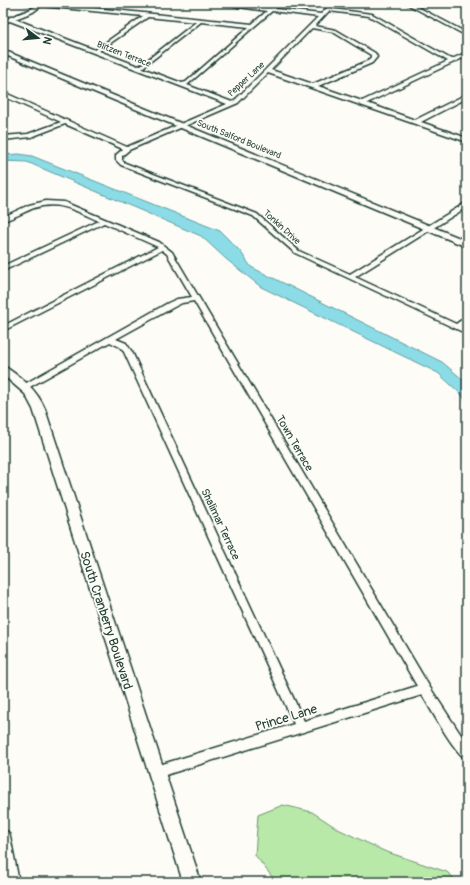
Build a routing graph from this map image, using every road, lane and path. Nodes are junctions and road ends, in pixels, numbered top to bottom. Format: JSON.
{"nodes":[{"id":1,"x":23,"y":3,"type":"edge"},
{"id":2,"x":213,"y":3,"type":"edge"},
{"id":3,"x":279,"y":3,"type":"edge"},
{"id":4,"x":335,"y":3,"type":"edge"},
{"id":5,"x":407,"y":3,"type":"edge"},
{"id":6,"x":42,"y":4,"type":"edge"},
{"id":7,"x":272,"y":9,"type":"junction"},
{"id":8,"x":328,"y":10,"type":"junction"},
{"id":9,"x":148,"y":15,"type":"junction"},
{"id":10,"x":323,"y":16,"type":"junction"},
{"id":11,"x":10,"y":19,"type":"junction"},
{"id":12,"x":200,"y":21,"type":"junction"},
{"id":13,"x":3,"y":22,"type":"edge"},
{"id":14,"x":253,"y":26,"type":"junction"},
{"id":15,"x":312,"y":27,"type":"junction"},
{"id":16,"x":467,"y":35,"type":"edge"},
{"id":17,"x":3,"y":52,"type":"edge"},
{"id":18,"x":94,"y":52,"type":"junction"},
{"id":19,"x":467,"y":54,"type":"edge"},
{"id":20,"x":453,"y":61,"type":"junction"},
{"id":21,"x":137,"y":68,"type":"junction"},
{"id":22,"x":267,"y":71,"type":"junction"},
{"id":23,"x":182,"y":85,"type":"junction"},
{"id":24,"x":314,"y":86,"type":"junction"},
{"id":25,"x":3,"y":94,"type":"edge"},
{"id":26,"x":467,"y":96,"type":"edge"},
{"id":27,"x":232,"y":104,"type":"junction"},
{"id":28,"x":363,"y":104,"type":"junction"},
{"id":29,"x":65,"y":122,"type":"junction"},
{"id":30,"x":416,"y":122,"type":"junction"},
{"id":31,"x":181,"y":126,"type":"junction"},
{"id":32,"x":3,"y":138,"type":"edge"},
{"id":33,"x":467,"y":140,"type":"edge"},
{"id":34,"x":127,"y":149,"type":"junction"},
{"id":35,"x":467,"y":204,"type":"edge"},
{"id":36,"x":3,"y":219,"type":"edge"},
{"id":37,"x":104,"y":221,"type":"junction"},
{"id":38,"x":428,"y":228,"type":"junction"},
{"id":39,"x":467,"y":244,"type":"edge"},
{"id":40,"x":163,"y":247,"type":"junction"},
{"id":41,"x":3,"y":269,"type":"edge"},
{"id":42,"x":350,"y":277,"type":"junction"},
{"id":43,"x":196,"y":298,"type":"junction"},
{"id":44,"x":467,"y":318,"type":"edge"},
{"id":45,"x":457,"y":327,"type":"junction"},
{"id":46,"x":3,"y":329,"type":"edge"},
{"id":47,"x":467,"y":332,"type":"edge"},
{"id":48,"x":111,"y":338,"type":"junction"},
{"id":49,"x":3,"y":370,"type":"edge"},
{"id":50,"x":25,"y":386,"type":"junction"},
{"id":51,"x":425,"y":689,"type":"junction"},
{"id":52,"x":300,"y":727,"type":"junction"},
{"id":53,"x":467,"y":754,"type":"edge"},
{"id":54,"x":156,"y":772,"type":"junction"},
{"id":55,"x":3,"y":836,"type":"edge"},
{"id":56,"x":12,"y":882,"type":"edge"},
{"id":57,"x":192,"y":882,"type":"edge"}],
"edges":[{"from":1,"to":6,"type":"street"},
{"from":2,"to":7,"type":"street"},
{"from":3,"to":7,"type":"street"},
{"from":4,"to":8,"type":"street","name":"Pepper Lane"},
{"from":5,"to":16,"type":"street"},
{"from":6,"to":9,"type":"street"},
{"from":6,"to":11,"type":"street"},
{"from":7,"to":10,"type":"street"},
{"from":7,"to":14,"type":"street"},
{"from":8,"to":10,"type":"street","name":"Pepper Lane"},
{"from":8,"to":20,"type":"street"},
{"from":9,"to":12,"type":"street"},
{"from":9,"to":18,"type":"street"},
{"from":10,"to":15,"type":"street","name":"Pepper Lane"},
{"from":11,"to":13,"type":"street"},
{"from":11,"to":18,"type":"street","name":"Blitzen Terrace"},
{"from":12,"to":14,"type":"street"},
{"from":12,"to":21,"type":"street"},
{"from":14,"to":23,"type":"street"},
{"from":15,"to":22,"type":"street","name":"Pepper Lane"},
{"from":15,"to":24,"type":"street"},
{"from":17,"to":31,"type":"street","name":"South Salford Boulevard"},
{"from":18,"to":21,"type":"street","name":"Blitzen Terrace"},
{"from":19,"to":20,"type":"street"},
{"from":20,"to":28,"type":"street"},
{"from":21,"to":23,"type":"street","name":"Blitzen Terrace"},
{"from":22,"to":24,"type":"street"},
{"from":22,"to":27,"type":"street","name":"Pepper Lane"},
{"from":23,"to":27,"type":"street","name":"Blitzen Terrace"},
{"from":24,"to":28,"type":"street"},
{"from":25,"to":29,"type":"street"},
{"from":26,"to":30,"type":"street"},
{"from":27,"to":31,"type":"street","name":"Pepper Lane"},
{"from":28,"to":30,"type":"street"},
{"from":29,"to":32,"type":"street"},
{"from":29,"to":34,"type":"street"},
{"from":30,"to":33,"type":"street"},
{"from":31,"to":34,"type":"street","name":"Pepper Lane"},
{"from":31,"to":38,"type":"street","name":"South Salford Boulevard"},
{"from":34,"to":42,"type":"street","name":"Tonkin Drive"},
{"from":35,"to":38,"type":"street"},
{"from":36,"to":37,"type":"street","name":"Town Terrace"},
{"from":37,"to":40,"type":"street","name":"Town Terrace"},
{"from":37,"to":41,"type":"street"},
{"from":38,"to":39,"type":"street","name":"South Salford Boulevard"},
{"from":38,"to":42,"type":"street"},
{"from":40,"to":43,"type":"street","name":"Town Terrace"},
{"from":40,"to":46,"type":"street"},
{"from":42,"to":45,"type":"street","name":"Tonkin Drive"},
{"from":43,"to":48,"type":"street"},
{"from":43,"to":51,"type":"street","name":"Town Terrace"},
{"from":44,"to":45,"type":"street"},
{"from":45,"to":47,"type":"street","name":"Tonkin Drive"},
{"from":48,"to":50,"type":"street"},
{"from":48,"to":52,"type":"street","name":"Shalimar Terrace"},
{"from":49,"to":50,"type":"street","name":"South Cranberry Boulevard"},
{"from":50,"to":54,"type":"street","name":"South Cranberry Boulevard"},
{"from":51,"to":52,"type":"street","name":"Prince Lane"},
{"from":51,"to":53,"type":"street","name":"Town Terrace"},
{"from":52,"to":54,"type":"street","name":"Prince Lane"},
{"from":54,"to":57,"type":"street","name":"South Cranberry Boulevard"},
{"from":55,"to":56,"type":"street"}]}
